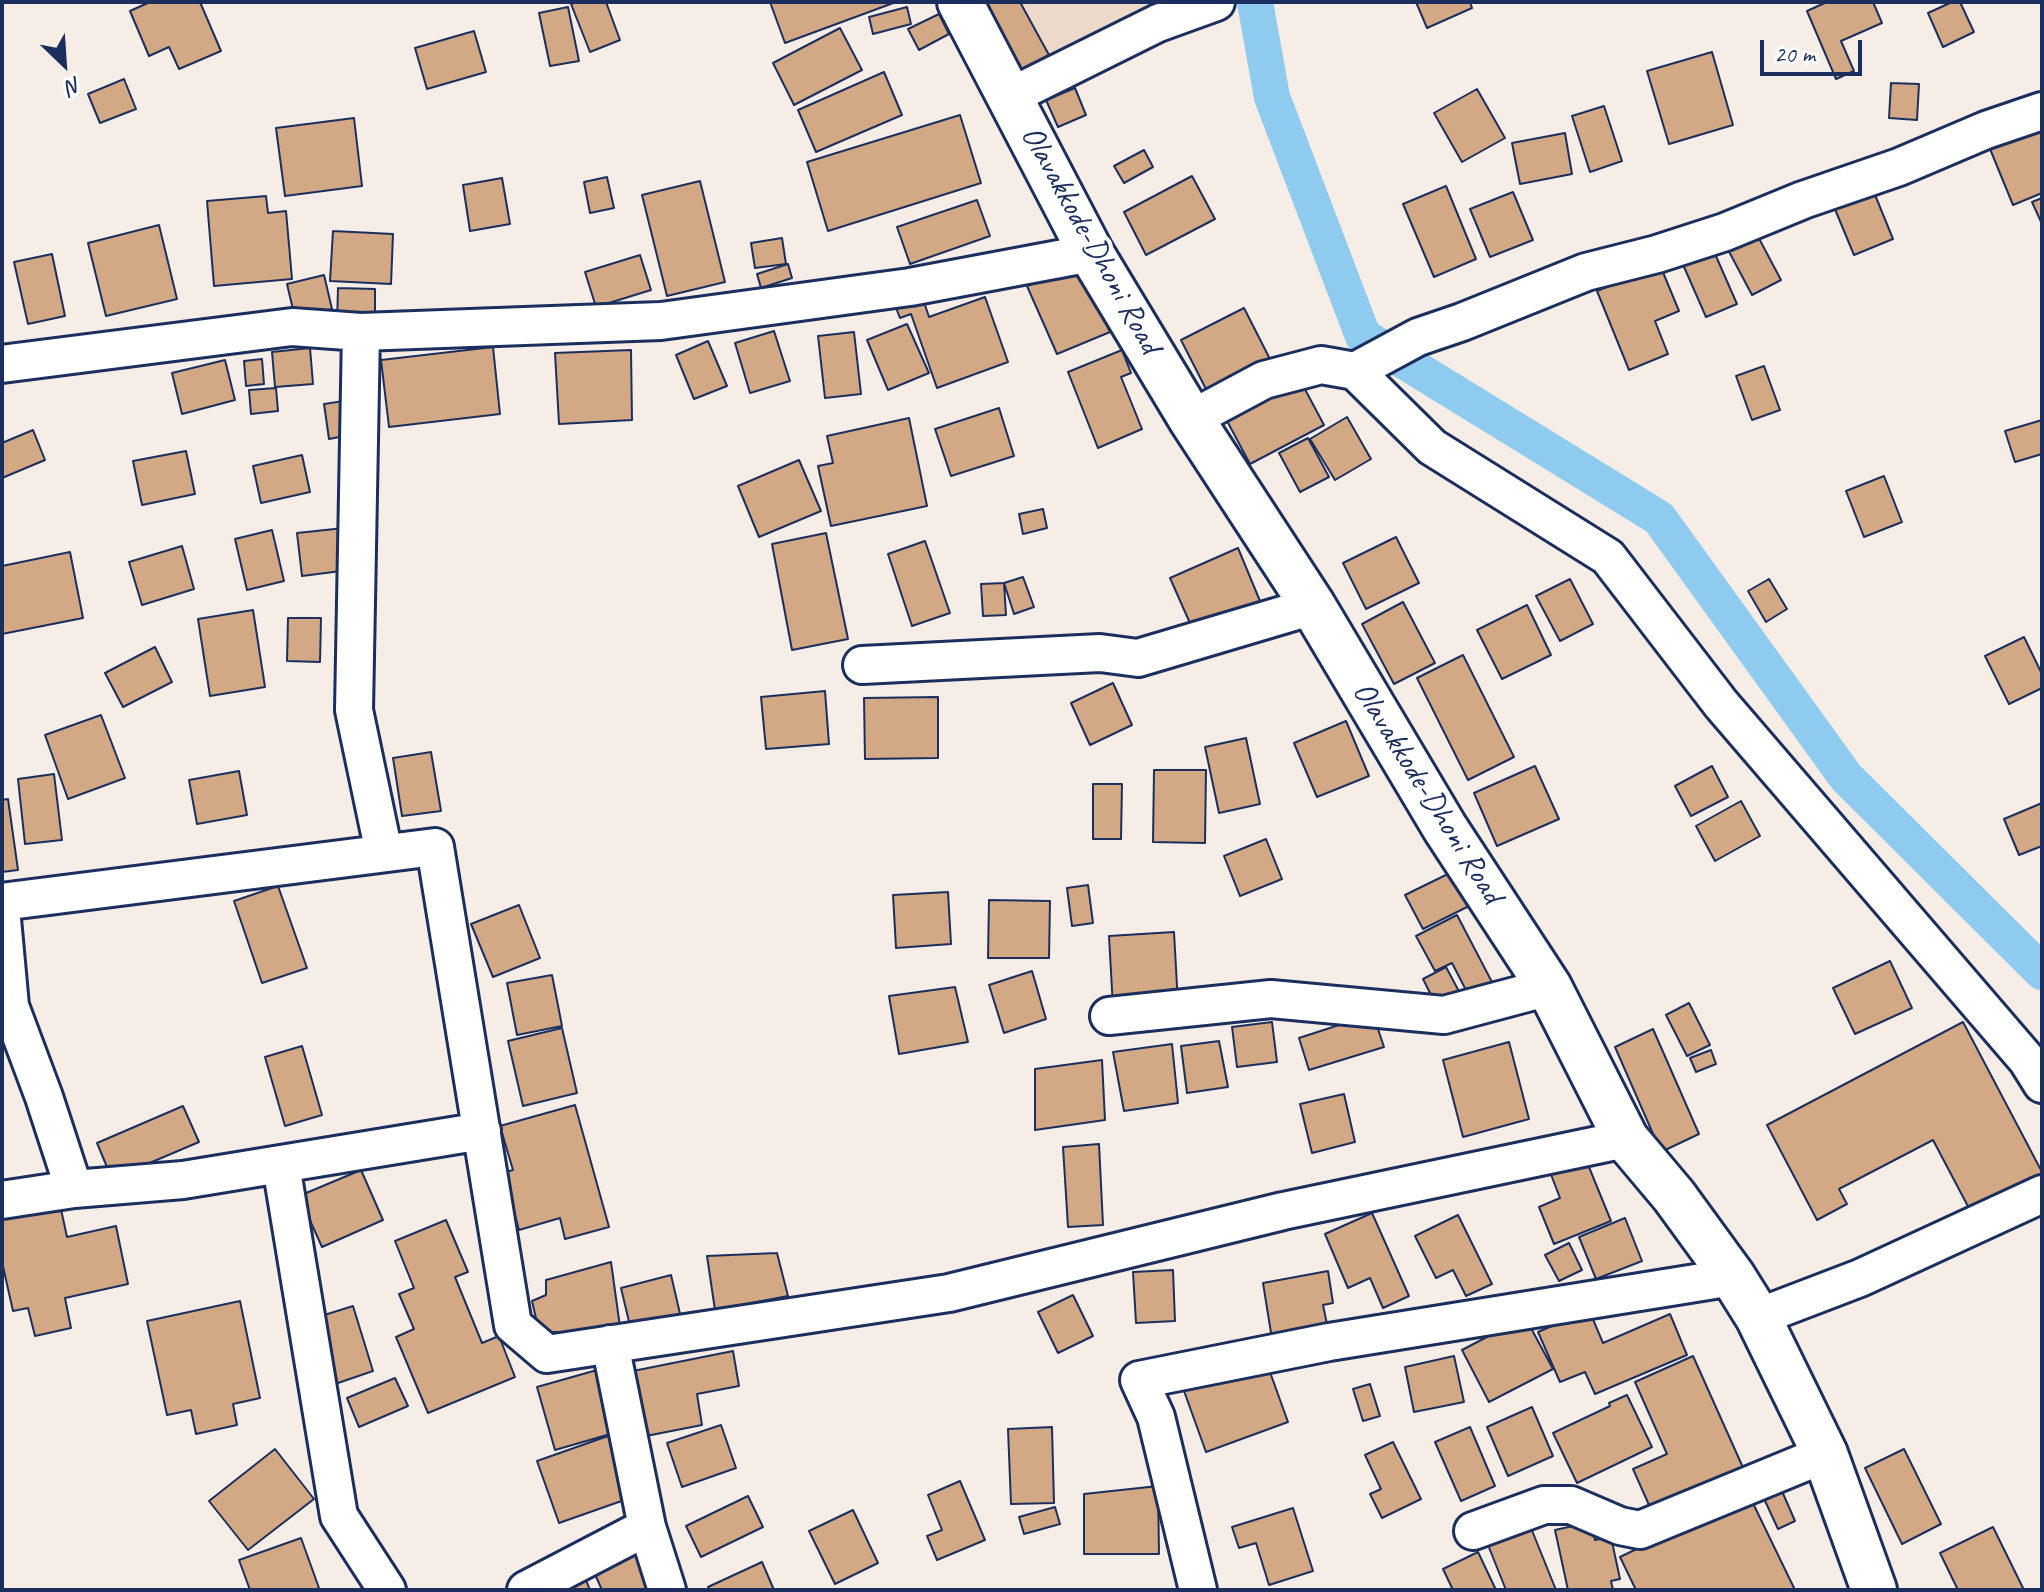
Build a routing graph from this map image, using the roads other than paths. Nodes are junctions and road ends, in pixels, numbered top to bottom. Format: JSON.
{"nodes":[{"id":1,"x":960,"y":2,"type":"edge"},
{"id":2,"x":1216,"y":2,"type":"edge"},
{"id":3,"x":1155,"y":12,"type":"edge"},
{"id":4,"x":1011,"y":96,"type":"junction"},
{"id":5,"x":2042,"y":111,"type":"edge"},
{"id":6,"x":1091,"y":253,"type":"junction"},
{"id":7,"x":361,"y":332,"type":"junction"},
{"id":8,"x":2,"y":364,"type":"edge"},
{"id":9,"x":1355,"y":371,"type":"junction"},
{"id":10,"x":1191,"y":419,"type":"junction"},
{"id":11,"x":1313,"y":606,"type":"junction"},
{"id":12,"x":862,"y":665,"type":"dead end"},
{"id":13,"x":384,"y":853,"type":"junction"},
{"id":14,"x":2,"y":902,"type":"edge"},
{"id":15,"x":2,"y":919,"type":"edge"},
{"id":16,"x":1549,"y":987,"type":"junction"},
{"id":17,"x":1109,"y":1016,"type":"dead end"},
{"id":18,"x":2042,"y":1084,"type":"edge"},
{"id":19,"x":482,"y":1131,"type":"junction"},
{"id":20,"x":1626,"y":1139,"type":"junction"},
{"id":21,"x":281,"y":1165,"type":"junction"},
{"id":22,"x":74,"y":1189,"type":"junction"},
{"id":23,"x":2042,"y":1194,"type":"edge"},
{"id":24,"x":2,"y":1200,"type":"edge"},
{"id":25,"x":1733,"y":1277,"type":"junction"},
{"id":26,"x":1758,"y":1317,"type":"junction"},
{"id":27,"x":610,"y":1344,"type":"junction"},
{"id":28,"x":1825,"y":1454,"type":"junction"},
{"id":29,"x":647,"y":1527,"type":"junction"},
{"id":30,"x":1473,"y":1531,"type":"dead end"},
{"id":31,"x":387,"y":1590,"type":"edge"},
{"id":32,"x":526,"y":1590,"type":"edge"},
{"id":33,"x":667,"y":1590,"type":"edge"},
{"id":34,"x":1198,"y":1590,"type":"edge"},
{"id":35,"x":1874,"y":1590,"type":"edge"}],
"edges":[{"from":1,"to":4,"type":"main road","name":"Olavakkode-Dhoni Road"},
{"from":2,"to":3,"type":"street"},
{"from":3,"to":4,"type":"street"},
{"from":4,"to":6,"type":"main road","name":"Olavakkode-Dhoni Road"},
{"from":5,"to":9,"type":"street"},
{"from":6,"to":7,"type":"street"},
{"from":6,"to":10,"type":"main road","name":"Olavakkode-Dhoni Road"},
{"from":7,"to":8,"type":"street"},
{"from":7,"to":13,"type":"street"},
{"from":9,"to":10,"type":"street"},
{"from":9,"to":18,"type":"street"},
{"from":10,"to":11,"type":"main road","name":"Olavakkode-Dhoni Road"},
{"from":11,"to":12,"type":"street"},
{"from":11,"to":16,"type":"main road","name":"Olavakkode-Dhoni Road"},
{"from":13,"to":14,"type":"street"},
{"from":13,"to":19,"type":"street"},
{"from":15,"to":22,"type":"street"},
{"from":16,"to":17,"type":"street"},
{"from":16,"to":20,"type":"main road","name":"Olavakkode-Dhoni Road"},
{"from":19,"to":21,"type":"street"},
{"from":19,"to":27,"type":"street"},
{"from":20,"to":25,"type":"main road","name":"Olavakkode-Dhoni Road"},
{"from":20,"to":27,"type":"street"},
{"from":21,"to":22,"type":"street"},
{"from":21,"to":31,"type":"street"},
{"from":22,"to":24,"type":"street"},
{"from":23,"to":26,"type":"street"},
{"from":25,"to":26,"type":"main road","name":"Olavakkode-Dhoni Road"},
{"from":25,"to":34,"type":"street"},
{"from":26,"to":28,"type":"main road","name":"Olavakkode-Dhoni Road"},
{"from":27,"to":29,"type":"street"},
{"from":28,"to":30,"type":"street"},
{"from":28,"to":35,"type":"main road","name":"Olavakkode-Dhoni Road"},
{"from":29,"to":32,"type":"street"},
{"from":29,"to":33,"type":"street"}]}
